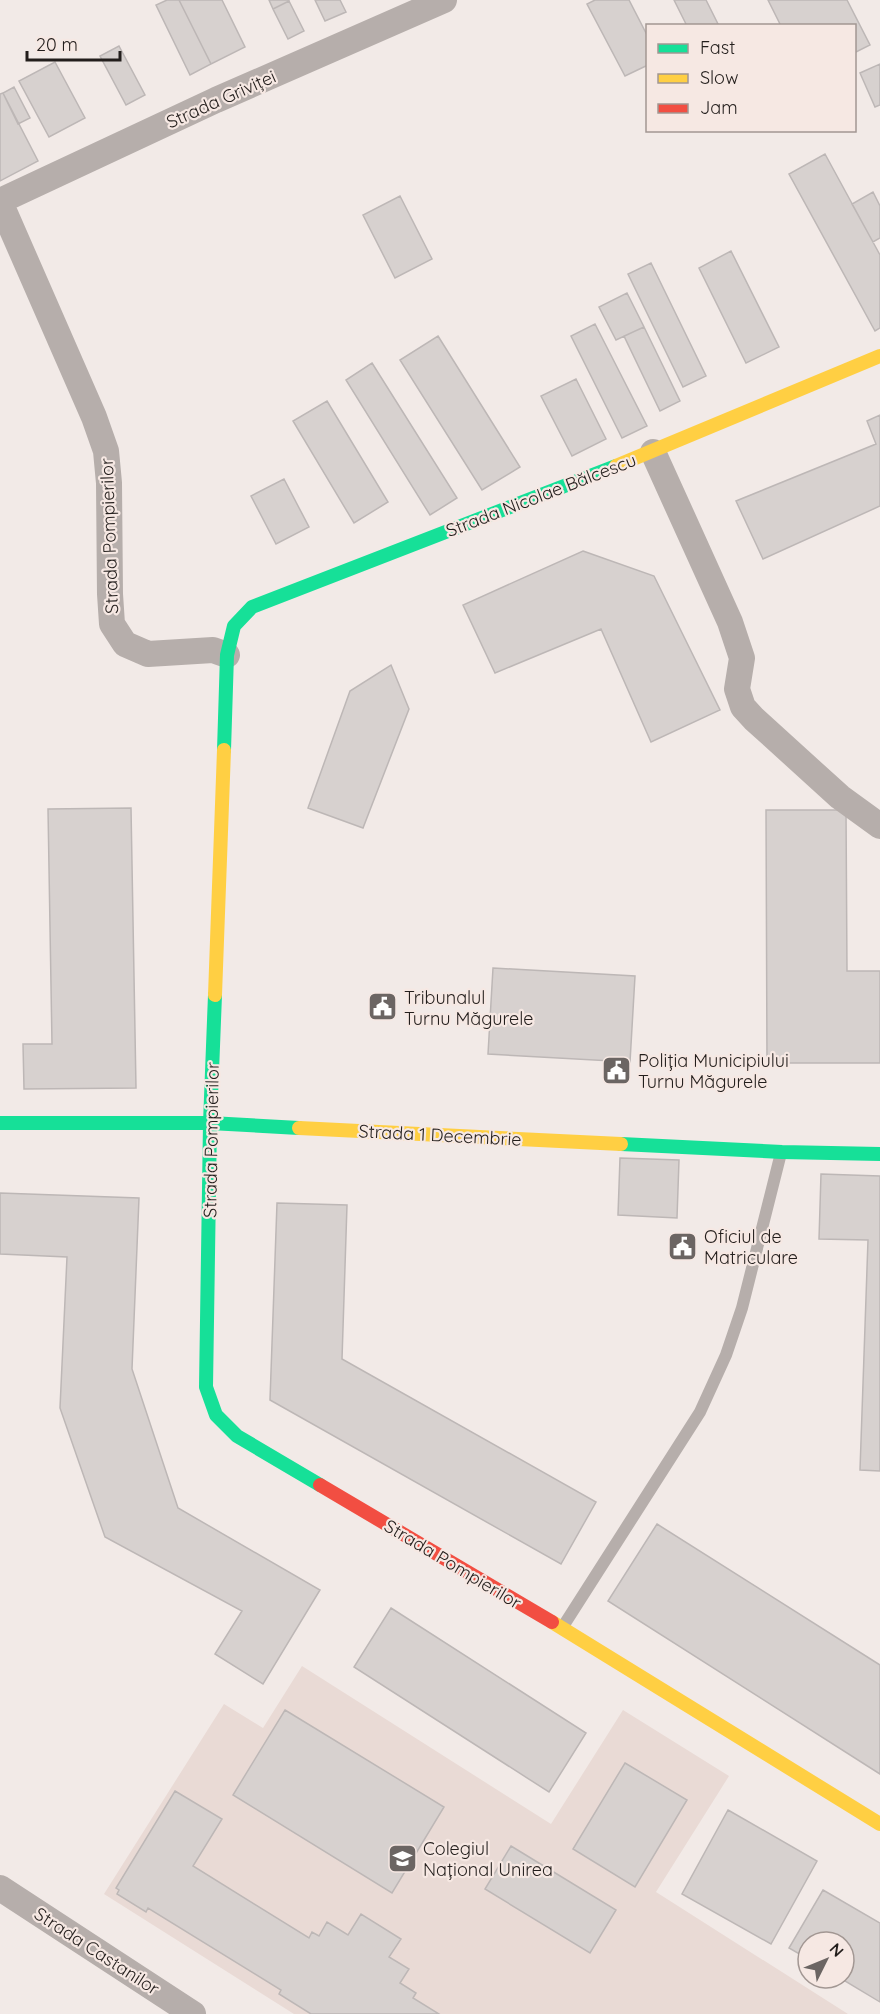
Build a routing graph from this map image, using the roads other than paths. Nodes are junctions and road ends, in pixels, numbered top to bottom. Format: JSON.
{"nodes":[{"id":1,"x":444,"y":0,"type":"edge"},
{"id":2,"x":0,"y":202,"type":"edge"},
{"id":3,"x":880,"y":356,"type":"edge"},
{"id":4,"x":653,"y":452,"type":"junction"},
{"id":5,"x":227,"y":655,"type":"junction"},
{"id":6,"x":880,"y":826,"type":"edge"},
{"id":7,"x":0,"y":1123,"type":"edge"},
{"id":8,"x":210,"y":1123,"type":"junction"},
{"id":9,"x":782,"y":1152,"type":"junction"},
{"id":10,"x":880,"y":1154,"type":"edge"},
{"id":11,"x":562,"y":1628,"type":"junction"},
{"id":12,"x":880,"y":1824,"type":"edge"},
{"id":13,"x":0,"y":1888,"type":"edge"},
{"id":14,"x":194,"y":2014,"type":"edge"}],
"edges":[{"from":1,"to":2,"type":"street","name":"Strada Griviței"},
{"from":2,"to":5,"type":"street","name":"Strada Pompierilor"},
{"from":3,"to":4,"type":"street","name":"Strada Nicolae Bălcescu"},
{"from":4,"to":5,"type":"street","name":"Strada Nicolae Bălcescu"},
{"from":4,"to":6,"type":"street"},
{"from":5,"to":8,"type":"street","name":"Strada Pompierilor"},
{"from":7,"to":8,"type":"street","name":"Strada 1 Decembrie"},
{"from":8,"to":9,"type":"street","name":"Strada 1 Decembrie"},
{"from":8,"to":11,"type":"street","name":"Strada Pompierilor"},
{"from":9,"to":10,"type":"street","name":"Strada 1 Decembrie"},
{"from":9,"to":11,"type":"lane"},
{"from":11,"to":12,"type":"street","name":"Strada Pompierilor"},
{"from":13,"to":14,"type":"street","name":"Strada Castanilor"}]}
